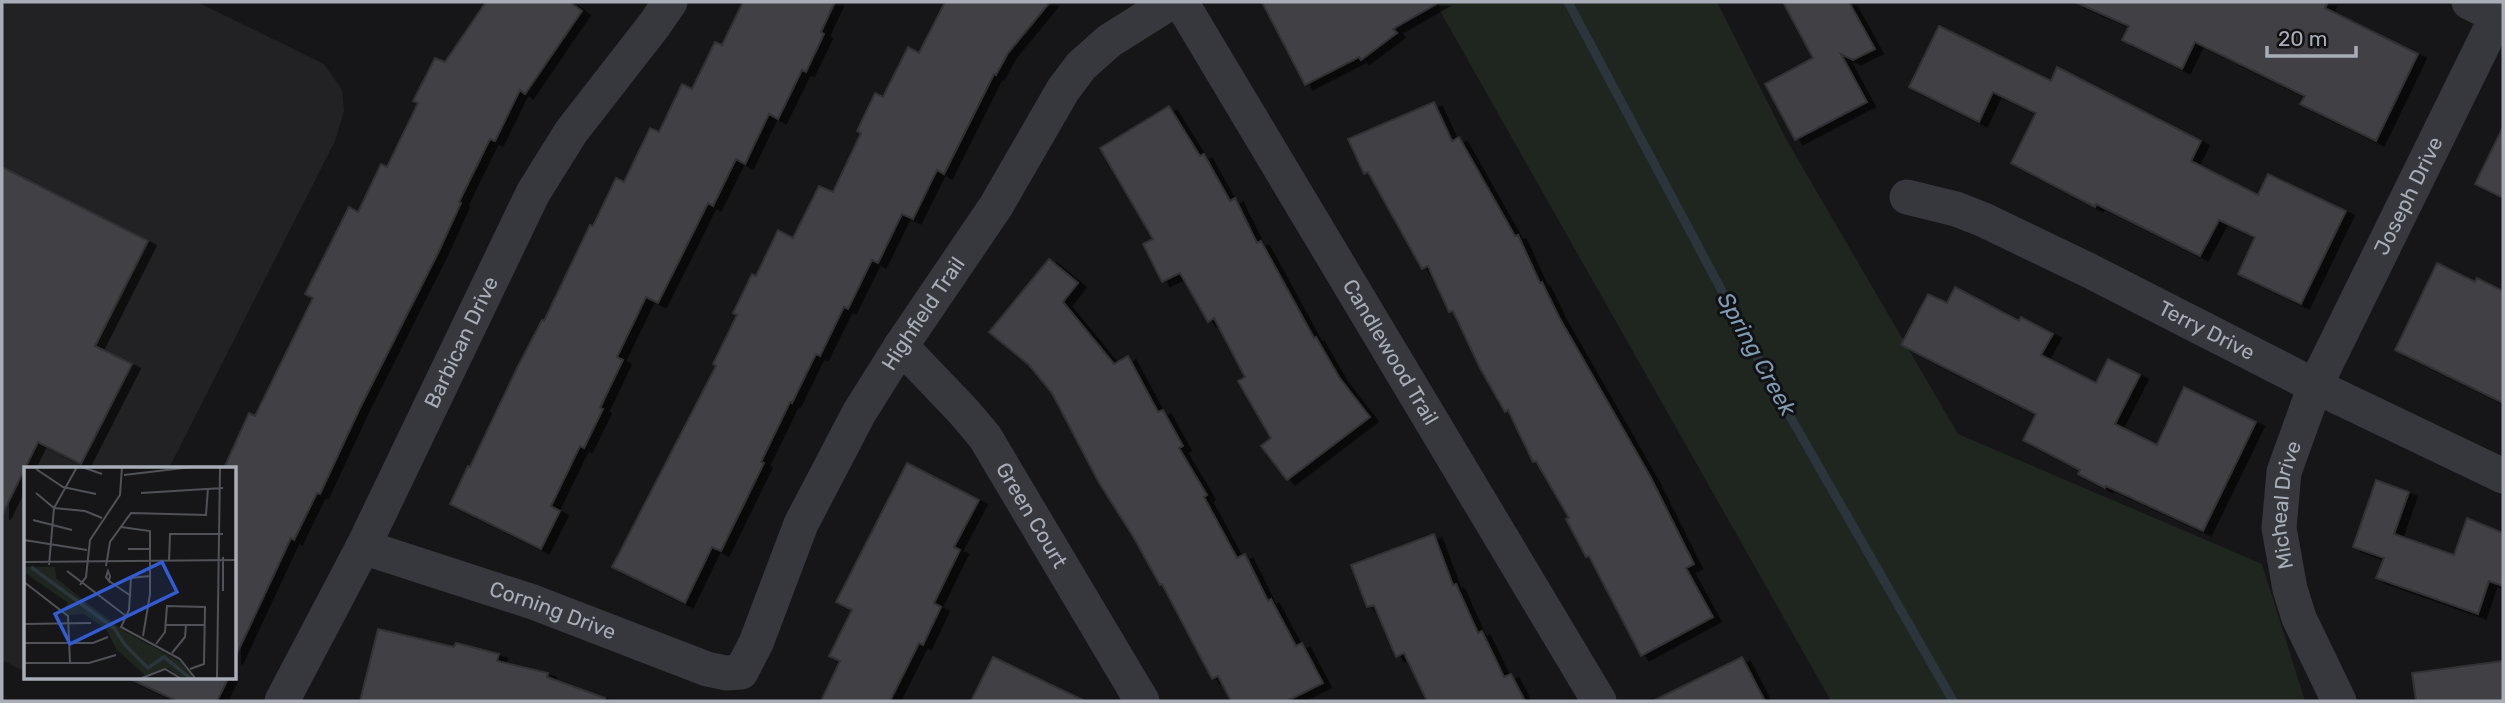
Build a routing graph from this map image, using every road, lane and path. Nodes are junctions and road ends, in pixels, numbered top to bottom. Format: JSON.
{"nodes":[{"id":1,"x":670,"y":2,"type":"edge"},
{"id":2,"x":1171,"y":2,"type":"edge"},
{"id":3,"x":1181,"y":2,"type":"edge"},
{"id":4,"x":2493,"y":10,"type":"edge"},
{"id":5,"x":1907,"y":197,"type":"dead end"},
{"id":6,"x":901,"y":346,"type":"junction"},
{"id":7,"x":2315,"y":386,"type":"junction"},
{"id":8,"x":2503,"y":476,"type":"edge"},
{"id":9,"x":363,"y":547,"type":"junction"},
{"id":10,"x":741,"y":672,"type":"joint"},
{"id":11,"x":282,"y":701,"type":"edge"},
{"id":12,"x":1142,"y":701,"type":"edge"},
{"id":13,"x":1599,"y":701,"type":"edge"},
{"id":14,"x":2339,"y":701,"type":"edge"}],
"edges":[{"from":1,"to":9,"type":"street","name":"Barbican Drive"},
{"from":2,"to":6,"type":"street","name":"Highfield Trail"},
{"from":3,"to":13,"type":"street","name":"Candlewood Trail"},
{"from":4,"to":7,"type":"street","name":"Joseph Drive"},
{"from":5,"to":7,"type":"street","name":"Terry Drive"},
{"from":6,"to":10,"type":"street","name":"Highfield Trail"},
{"from":6,"to":12,"type":"street","name":"Green Court"},
{"from":7,"to":8,"type":"street","name":"Terry Drive"},
{"from":7,"to":14,"type":"street","name":"Micheal Drive"},
{"from":9,"to":10,"type":"street","name":"Corning Drive"},
{"from":9,"to":11,"type":"street","name":"Barbican Drive"}]}
